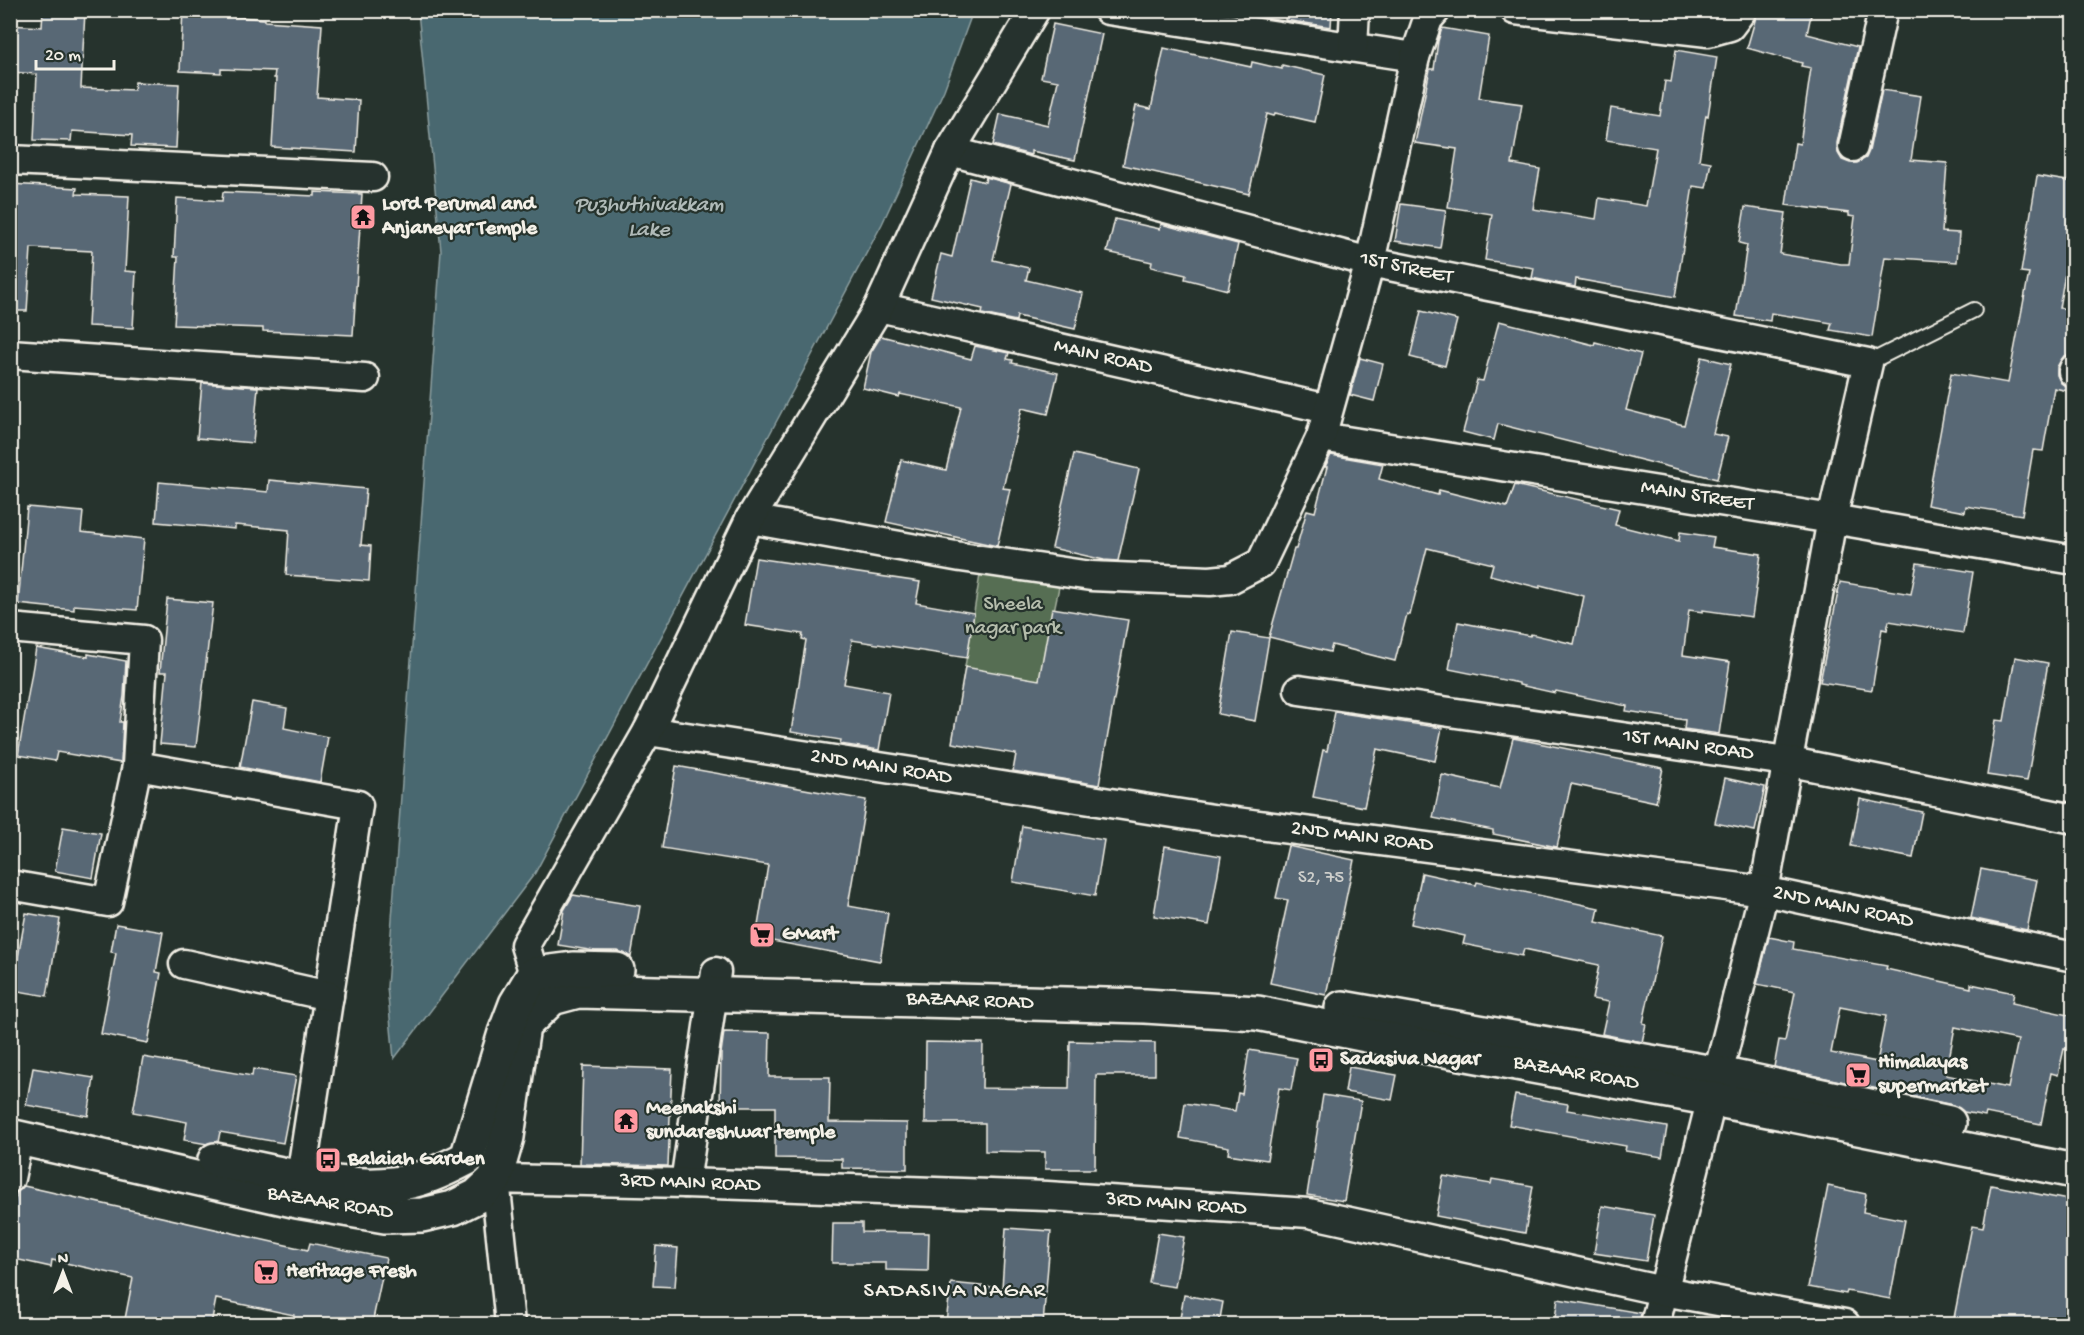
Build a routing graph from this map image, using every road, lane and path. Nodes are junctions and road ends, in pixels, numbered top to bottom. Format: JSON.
{"nodes":[{"id":1,"x":1035,"y":10,"type":"edge"},
{"id":2,"x":1107,"y":10,"type":"edge"},
{"id":3,"x":1355,"y":10,"type":"edge"},
{"id":4,"x":1436,"y":10,"type":"edge"},
{"id":5,"x":1515,"y":10,"type":"edge"},
{"id":6,"x":1742,"y":10,"type":"edge"},
{"id":7,"x":1883,"y":10,"type":"edge"},
{"id":8,"x":1353,"y":47,"type":"junction"},
{"id":9,"x":1415,"y":57,"type":"junction"},
{"id":10,"x":1854,"y":147,"type":"dead end"},
{"id":11,"x":950,"y":151,"type":"junction"},
{"id":12,"x":10,"y":160,"type":"edge"},
{"id":13,"x":373,"y":177,"type":"dead end"},
{"id":14,"x":1370,"y":262,"type":"junction"},
{"id":15,"x":879,"y":307,"type":"junction"},
{"id":16,"x":1974,"y":310,"type":"dead end"},
{"id":17,"x":10,"y":354,"type":"edge"},
{"id":18,"x":1868,"y":363,"type":"junction"},
{"id":19,"x":365,"y":378,"type":"dead end"},
{"id":20,"x":1328,"y":409,"type":"junction"},
{"id":21,"x":1321,"y":436,"type":"junction"},
{"id":22,"x":750,"y":519,"type":"junction"},
{"id":23,"x":1832,"y":519,"type":"junction"},
{"id":24,"x":2073,"y":560,"type":"edge"},
{"id":25,"x":10,"y":628,"type":"edge"},
{"id":26,"x":1299,"y":690,"type":"dead end"},
{"id":27,"x":648,"y":731,"type":"junction"},
{"id":28,"x":1786,"y":761,"type":"junction"},
{"id":29,"x":137,"y":766,"type":"junction"},
{"id":30,"x":2073,"y":819,"type":"edge"},
{"id":31,"x":10,"y":885,"type":"edge"},
{"id":32,"x":1764,"y":891,"type":"junction"},
{"id":33,"x":2073,"y":957,"type":"edge"},
{"id":34,"x":184,"y":964,"type":"dead end"},
{"id":35,"x":534,"y":974,"type":"junction"},
{"id":36,"x":715,"y":984,"type":"junction"},
{"id":37,"x":329,"y":996,"type":"junction"},
{"id":38,"x":1716,"y":1087,"type":"junction"},
{"id":39,"x":13,"y":1133,"type":"edge"},
{"id":40,"x":2073,"y":1150,"type":"edge"},
{"id":41,"x":2073,"y":1171,"type":"edge"},
{"id":42,"x":301,"y":1177,"type":"junction"},
{"id":43,"x":10,"y":1178,"type":"edge"},
{"id":44,"x":495,"y":1179,"type":"junction"},
{"id":45,"x":685,"y":1183,"type":"junction"},
{"id":46,"x":1663,"y":1291,"type":"junction"},
{"id":47,"x":510,"y":1324,"type":"edge"},
{"id":48,"x":1655,"y":1324,"type":"edge"},
{"id":49,"x":1845,"y":1324,"type":"edge"}],
"edges":[{"from":1,"to":11,"type":"street"},
{"from":2,"to":8,"type":"street"},
{"from":3,"to":8,"type":"street"},
{"from":4,"to":9,"type":"street"},
{"from":5,"to":6,"type":"street"},
{"from":7,"to":10,"type":"street"},
{"from":8,"to":9,"type":"street"},
{"from":9,"to":14,"type":"street"},
{"from":11,"to":14,"type":"street","name":"1ST STREET"},
{"from":11,"to":15,"type":"street"},
{"from":12,"to":13,"type":"street"},
{"from":14,"to":18,"type":"street","name":"1ST STREET"},
{"from":14,"to":20,"type":"street"},
{"from":15,"to":20,"type":"street","name":"MAIN ROAD"},
{"from":15,"to":22,"type":"street"},
{"from":16,"to":18,"type":"lane"},
{"from":17,"to":19,"type":"street"},
{"from":18,"to":23,"type":"street"},
{"from":20,"to":21,"type":"street"},
{"from":21,"to":22,"type":"street"},
{"from":21,"to":23,"type":"street","name":"MAIN STREET"},
{"from":22,"to":27,"type":"street"},
{"from":23,"to":24,"type":"street","name":"MAIN STREET"},
{"from":23,"to":28,"type":"street"},
{"from":25,"to":29,"type":"street"},
{"from":26,"to":28,"type":"street","name":"1ST MAIN ROAD"},
{"from":27,"to":32,"type":"street","name":"2ND MAIN ROAD"},
{"from":27,"to":35,"type":"street"},
{"from":28,"to":30,"type":"street","name":"1ST MAIN ROAD"},
{"from":28,"to":32,"type":"street"},
{"from":29,"to":31,"type":"street"},
{"from":29,"to":37,"type":"street"},
{"from":32,"to":33,"type":"street","name":"2ND MAIN ROAD"},
{"from":32,"to":38,"type":"street"},
{"from":34,"to":37,"type":"street"},
{"from":35,"to":36,"type":"main road","name":"BAZAAR ROAD"},
{"from":35,"to":42,"type":"main road","name":"BAZAAR ROAD"},
{"from":36,"to":38,"type":"main road","name":"BAZAAR ROAD"},
{"from":36,"to":44,"type":"main road","name":"BAZAAR ROAD"},
{"from":36,"to":45,"type":"street"},
{"from":37,"to":42,"type":"street"},
{"from":38,"to":40,"type":"main road","name":"BAZAAR ROAD"},
{"from":38,"to":41,"type":"main road","name":"BAZAAR ROAD"},
{"from":38,"to":46,"type":"street"},
{"from":39,"to":42,"type":"main road","name":"BAZAAR ROAD"},
{"from":39,"to":43,"type":"street"},
{"from":39,"to":44,"type":"main road","name":"BAZAAR ROAD"},
{"from":44,"to":45,"type":"street","name":"3RD MAIN ROAD"},
{"from":44,"to":47,"type":"street"},
{"from":45,"to":46,"type":"street","name":"3RD MAIN ROAD"},
{"from":46,"to":48,"type":"street"},
{"from":46,"to":49,"type":"street","name":"3RD MAIN ROAD"}]}
